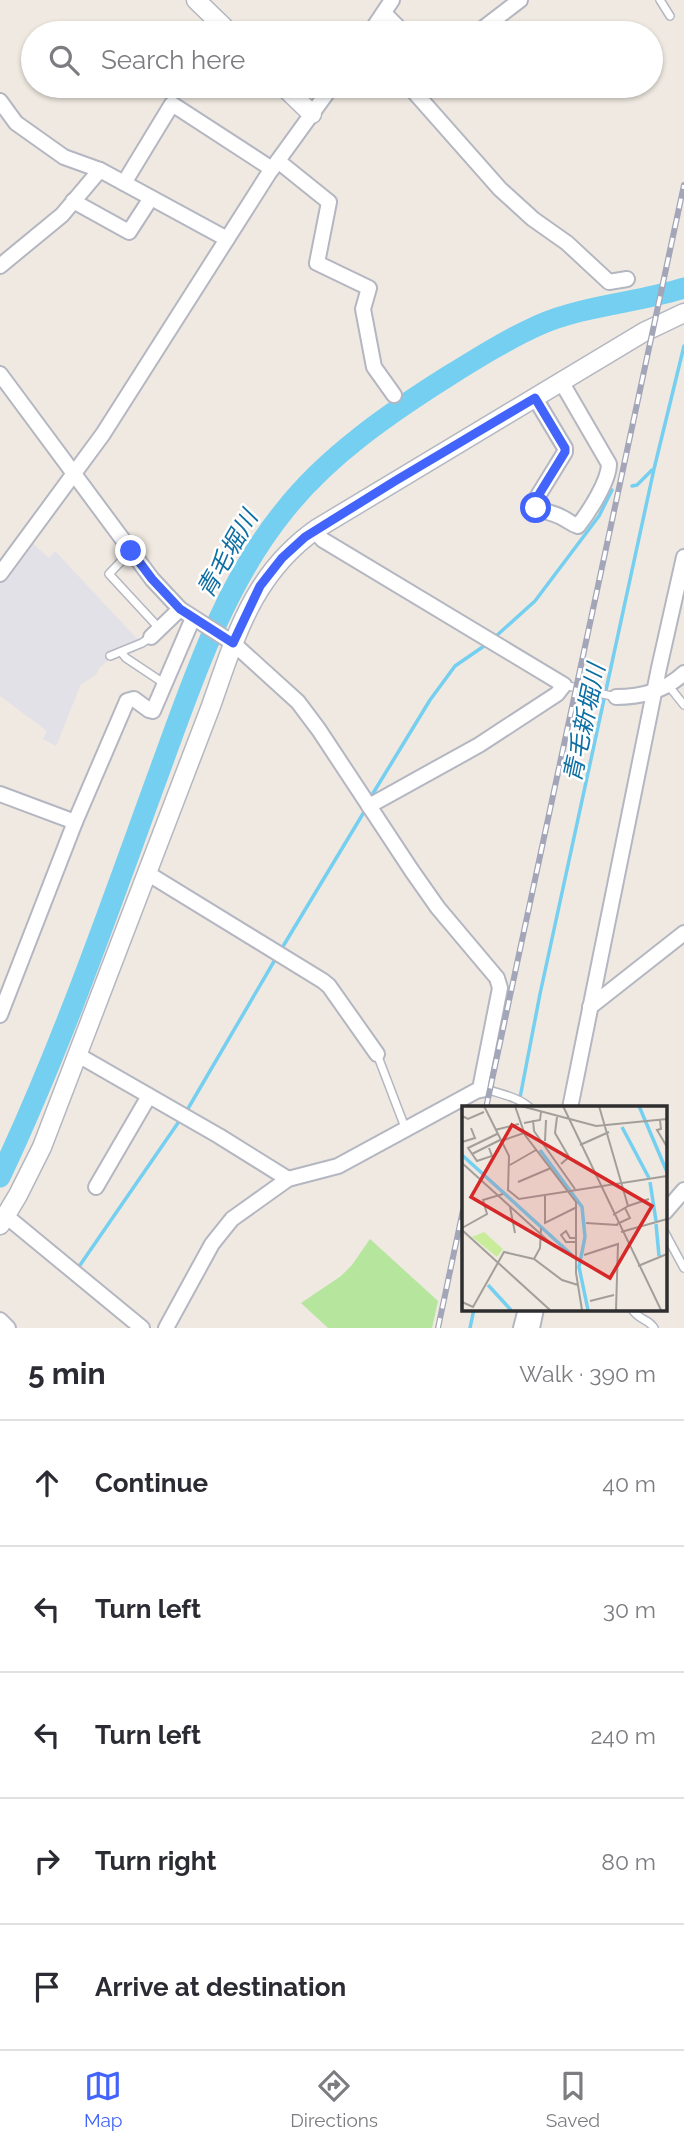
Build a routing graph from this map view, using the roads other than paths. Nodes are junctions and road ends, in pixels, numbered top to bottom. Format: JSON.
{"nodes":[{"id":1,"x":195,"y":0,"type":"edge"},
{"id":2,"x":520,"y":0,"type":"edge"},
{"id":3,"x":660,"y":0,"type":"edge"},
{"id":4,"x":388,"y":6,"type":"edge"},
{"id":5,"x":670,"y":16,"type":"dead end"},
{"id":6,"x":217,"y":21,"type":"edge"},
{"id":7,"x":378,"y":21,"type":"edge"},
{"id":8,"x":493,"y":21,"type":"edge"},
{"id":9,"x":295,"y":98,"type":"edge"},
{"id":10,"x":323,"y":98,"type":"edge"},
{"id":11,"x":420,"y":98,"type":"edge"},
{"id":12,"x":0,"y":102,"type":"edge"},
{"id":13,"x":312,"y":114,"type":"junction"},
{"id":14,"x":16,"y":123,"type":"junction"},
{"id":15,"x":0,"y":126,"type":"edge"},
{"id":16,"x":275,"y":165,"type":"junction"},
{"id":17,"x":100,"y":170,"type":"junction"},
{"id":18,"x":124,"y":183,"type":"junction"},
{"id":19,"x":151,"y":198,"type":"junction"},
{"id":20,"x":73,"y":201,"type":"junction"},
{"id":21,"x":227,"y":239,"type":"junction"},
{"id":22,"x":0,"y":266,"type":"edge"},
{"id":23,"x":627,"y":279,"type":"dead end"},
{"id":24,"x":684,"y":313,"type":"edge"},
{"id":25,"x":0,"y":374,"type":"edge"},
{"id":26,"x":562,"y":383,"type":"junction"},
{"id":27,"x":394,"y":395,"type":"dead end"},
{"id":28,"x":535,"y":398,"type":"junction"},
{"id":29,"x":74,"y":473,"type":"junction"},
{"id":30,"x":314,"y":531,"type":"junction"},
{"id":31,"x":131,"y":551,"type":"junction"},
{"id":32,"x":684,"y":557,"type":"edge"},
{"id":33,"x":0,"y":574,"type":"edge"},
{"id":34,"x":180,"y":609,"type":"junction"},
{"id":35,"x":197,"y":620,"type":"junction"},
{"id":36,"x":155,"y":633,"type":"junction"},
{"id":37,"x":229,"y":641,"type":"junction"},
{"id":38,"x":121,"y":652,"type":"junction"},
{"id":39,"x":110,"y":656,"type":"dead end"},
{"id":40,"x":684,"y":673,"type":"edge"},
{"id":41,"x":166,"y":685,"type":"junction"},
{"id":42,"x":564,"y":685,"type":"junction"},
{"id":43,"x":661,"y":688,"type":"junction"},
{"id":44,"x":615,"y":697,"type":"joint"},
{"id":45,"x":684,"y":705,"type":"edge"},
{"id":46,"x":0,"y":794,"type":"edge"},
{"id":47,"x":369,"y":806,"type":"junction"},
{"id":48,"x":75,"y":822,"type":"junction"},
{"id":49,"x":147,"y":873,"type":"junction"},
{"id":50,"x":684,"y":933,"type":"edge"},
{"id":51,"x":590,"y":1007,"type":"junction"},
{"id":52,"x":0,"y":1015,"type":"edge"},
{"id":53,"x":377,"y":1054,"type":"joint"},
{"id":54,"x":78,"y":1055,"type":"junction"},
{"id":55,"x":483,"y":1089,"type":"junction"},
{"id":56,"x":149,"y":1096,"type":"junction"},
{"id":57,"x":528,"y":1105,"type":"edge"},
{"id":58,"x":570,"y":1106,"type":"edge"},
{"id":59,"x":406,"y":1130,"type":"junction"},
{"id":60,"x":288,"y":1179,"type":"junction"},
{"id":61,"x":96,"y":1187,"type":"dead end"},
{"id":62,"x":684,"y":1190,"type":"edge"},
{"id":63,"x":666,"y":1211,"type":"edge"},
{"id":64,"x":3,"y":1220,"type":"edge"},
{"id":65,"x":666,"y":1235,"type":"edge"},
{"id":66,"x":684,"y":1268,"type":"edge"},
{"id":67,"x":526,"y":1310,"type":"edge"},
{"id":68,"x":536,"y":1310,"type":"edge"},
{"id":69,"x":633,"y":1310,"type":"edge"},
{"id":70,"x":0,"y":1320,"type":"edge"},
{"id":71,"x":8,"y":1328,"type":"edge"},
{"id":72,"x":142,"y":1328,"type":"edge"},
{"id":73,"x":166,"y":1328,"type":"edge"},
{"id":74,"x":522,"y":1328,"type":"edge"},
{"id":75,"x":532,"y":1328,"type":"edge"},
{"id":76,"x":654,"y":1328,"type":"edge"}],
"edges":[{"from":1,"to":6,"type":"street"},
{"from":2,"to":8,"type":"street"},
{"from":3,"to":5,"type":"lane"},
{"from":4,"to":7,"type":"street"},
{"from":9,"to":13,"type":"street"},
{"from":10,"to":13,"type":"street"},
{"from":11,"to":23,"type":"street"},
{"from":12,"to":14,"type":"street"},
{"from":13,"to":16,"type":"street"},
{"from":14,"to":15,"type":"street"},
{"from":14,"to":17,"type":"street"},
{"from":16,"to":18,"type":"street"},
{"from":16,"to":21,"type":"street"},
{"from":16,"to":27,"type":"street"},
{"from":17,"to":18,"type":"street"},
{"from":17,"to":20,"type":"street"},
{"from":18,"to":19,"type":"street"},
{"from":19,"to":20,"type":"street"},
{"from":19,"to":21,"type":"street"},
{"from":20,"to":22,"type":"street"},
{"from":21,"to":29,"type":"street"},
{"from":24,"to":26,"type":"street"},
{"from":25,"to":29,"type":"street"},
{"from":26,"to":28,"type":"street"},
{"from":26,"to":28,"type":"street"},
{"from":28,"to":30,"type":"street"},
{"from":29,"to":31,"type":"street"},
{"from":29,"to":33,"type":"street"},
{"from":30,"to":37,"type":"street"},
{"from":30,"to":42,"type":"street"},
{"from":31,"to":34,"type":"street"},
{"from":31,"to":36,"type":"lane"},
{"from":32,"to":43,"type":"street"},
{"from":34,"to":35,"type":"street"},
{"from":34,"to":36,"type":"street"},
{"from":35,"to":37,"type":"street"},
{"from":35,"to":41,"type":"street"},
{"from":36,"to":38,"type":"lane"},
{"from":37,"to":47,"type":"street"},
{"from":37,"to":49,"type":"street"},
{"from":38,"to":39,"type":"lane"},
{"from":38,"to":41,"type":"lane"},
{"from":40,"to":43,"type":"street"},
{"from":41,"to":48,"type":"street"},
{"from":42,"to":44,"type":"lane"},
{"from":42,"to":47,"type":"street"},
{"from":43,"to":44,"type":"street"},
{"from":43,"to":45,"type":"lane"},
{"from":43,"to":51,"type":"street"},
{"from":46,"to":48,"type":"street"},
{"from":47,"to":55,"type":"street"},
{"from":48,"to":52,"type":"street"},
{"from":49,"to":53,"type":"street"},
{"from":49,"to":54,"type":"street"},
{"from":50,"to":51,"type":"street"},
{"from":51,"to":58,"type":"street"},
{"from":53,"to":59,"type":"lane"},
{"from":54,"to":56,"type":"street"},
{"from":54,"to":64,"type":"street"},
{"from":55,"to":57,"type":"lane"},
{"from":55,"to":59,"type":"street"},
{"from":56,"to":60,"type":"street"},
{"from":56,"to":61,"type":"street"},
{"from":59,"to":60,"type":"street"},
{"from":60,"to":73,"type":"street"},
{"from":62,"to":63,"type":"street"},
{"from":64,"to":72,"type":"street"},
{"from":65,"to":66,"type":"lane"},
{"from":67,"to":74,"type":"street"},
{"from":68,"to":75,"type":"street"},
{"from":69,"to":76,"type":"lane"},
{"from":70,"to":71,"type":"street"}]}
